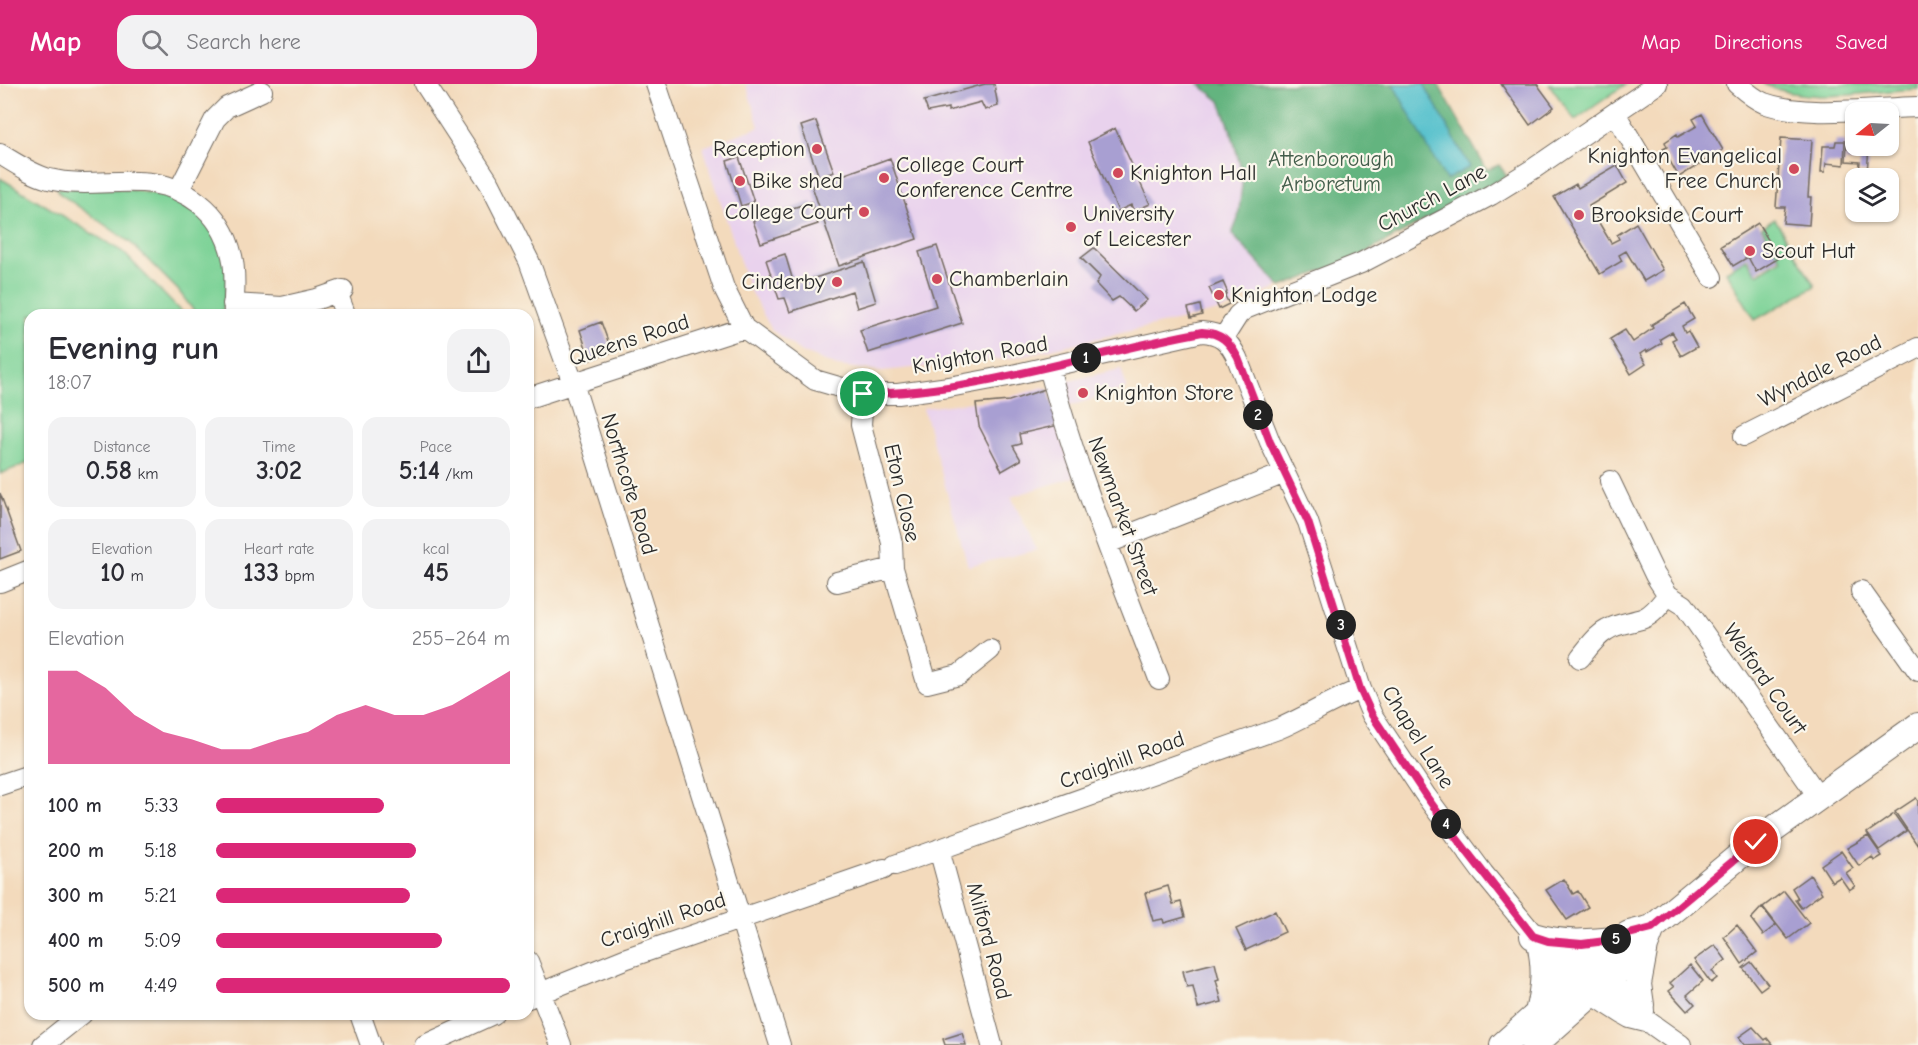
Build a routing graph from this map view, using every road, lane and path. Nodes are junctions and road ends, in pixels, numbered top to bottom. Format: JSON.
{"nodes":[{"id":1,"x":425,"y":84,"type":"edge"},
{"id":2,"x":656,"y":84,"type":"edge"},
{"id":3,"x":1657,"y":84,"type":"edge"},
{"id":4,"x":1737,"y":84,"type":"edge"},
{"id":5,"x":262,"y":91,"type":"dead end"},
{"id":6,"x":1918,"y":107,"type":"edge"},
{"id":7,"x":1615,"y":113,"type":"junction"},
{"id":8,"x":0,"y":154,"type":"edge"},
{"id":9,"x":179,"y":190,"type":"junction"},
{"id":10,"x":1712,"y":277,"type":"dead end"},
{"id":11,"x":341,"y":298,"type":"dead end"},
{"id":12,"x":234,"y":309,"type":"edge"},
{"id":13,"x":744,"y":328,"type":"junction"},
{"id":14,"x":1218,"y":335,"type":"junction"},
{"id":15,"x":1918,"y":348,"type":"edge"},
{"id":16,"x":1049,"y":367,"type":"junction"},
{"id":17,"x":573,"y":383,"type":"junction"},
{"id":18,"x":863,"y":394,"type":"junction"},
{"id":19,"x":534,"y":396,"type":"edge"},
{"id":20,"x":1744,"y":436,"type":"dead end"},
{"id":21,"x":1285,"y":473,"type":"junction"},
{"id":22,"x":1610,"y":481,"type":"dead end"},
{"id":23,"x":1108,"y":543,"type":"junction"},
{"id":24,"x":893,"y":568,"type":"junction"},
{"id":25,"x":24,"y":572,"type":"edge"},
{"id":26,"x":0,"y":582,"type":"edge"},
{"id":27,"x":837,"y":582,"type":"dead end"},
{"id":28,"x":1861,"y":591,"type":"dead end"},
{"id":29,"x":1668,"y":595,"type":"junction"},
{"id":30,"x":990,"y":650,"type":"dead end"},
{"id":31,"x":1580,"y":658,"type":"dead end"},
{"id":32,"x":1918,"y":671,"type":"edge"},
{"id":33,"x":1159,"y":679,"type":"dead end"},
{"id":34,"x":1360,"y":689,"type":"junction"},
{"id":35,"x":1918,"y":726,"type":"edge"},
{"id":36,"x":24,"y":777,"type":"edge"},
{"id":37,"x":0,"y":785,"type":"edge"},
{"id":38,"x":1818,"y":796,"type":"junction"},
{"id":39,"x":939,"y":849,"type":"junction"},
{"id":40,"x":741,"y":919,"type":"junction"},
{"id":41,"x":1639,"y":938,"type":"junction"},
{"id":42,"x":1539,"y":942,"type":"junction"},
{"id":43,"x":1589,"y":982,"type":"junction"},
{"id":44,"x":534,"y":995,"type":"edge"},
{"id":45,"x":1538,"y":1013,"type":"junction"},
{"id":46,"x":1646,"y":1014,"type":"junction"},
{"id":47,"x":74,"y":1020,"type":"edge"},
{"id":48,"x":362,"y":1020,"type":"edge"},
{"id":49,"x":480,"y":1020,"type":"edge"},
{"id":50,"x":43,"y":1045,"type":"edge"},
{"id":51,"x":371,"y":1045,"type":"edge"},
{"id":52,"x":425,"y":1045,"type":"edge"},
{"id":53,"x":561,"y":1045,"type":"edge"},
{"id":54,"x":780,"y":1045,"type":"edge"},
{"id":55,"x":992,"y":1045,"type":"edge"},
{"id":56,"x":1503,"y":1045,"type":"edge"},
{"id":57,"x":1534,"y":1045,"type":"edge"},
{"id":58,"x":1681,"y":1045,"type":"edge"}],
"edges":[{"from":1,"to":17,"type":"street","name":"Northcote Road"},
{"from":2,"to":13,"type":"street","name":"Knighton Road"},
{"from":3,"to":7,"type":"street","name":"Church Lane"},
{"from":4,"to":6,"type":"street"},
{"from":5,"to":9,"type":"street"},
{"from":7,"to":10,"type":"street"},
{"from":7,"to":14,"type":"street","name":"Church Lane"},
{"from":8,"to":9,"type":"street"},
{"from":9,"to":12,"type":"street"},
{"from":11,"to":12,"type":"street"},
{"from":13,"to":17,"type":"street","name":"Queens Road"},
{"from":13,"to":18,"type":"street","name":"Knighton Road"},
{"from":14,"to":16,"type":"street","name":"Knighton Road"},
{"from":14,"to":21,"type":"street","name":"Chapel Lane"},
{"from":15,"to":20,"type":"street","name":"Wyndale Road"},
{"from":16,"to":18,"type":"street","name":"Knighton Road"},
{"from":16,"to":23,"type":"street","name":"Newmarket Street"},
{"from":17,"to":19,"type":"street","name":"Queens Road"},
{"from":17,"to":40,"type":"street","name":"Northcote Road"},
{"from":18,"to":24,"type":"street","name":"Eton Close"},
{"from":21,"to":23,"type":"street"},
{"from":21,"to":34,"type":"street","name":"Chapel Lane"},
{"from":22,"to":29,"type":"street","name":"Welford Court"},
{"from":23,"to":33,"type":"street","name":"Newmarket Street"},
{"from":24,"to":27,"type":"street","name":"Eton Close"},
{"from":24,"to":30,"type":"street","name":"Eton Close"},
{"from":25,"to":26,"type":"street"},
{"from":28,"to":32,"type":"street"},
{"from":29,"to":31,"type":"street"},
{"from":29,"to":38,"type":"street","name":"Welford Court"},
{"from":34,"to":39,"type":"street","name":"Craighill Road"},
{"from":34,"to":42,"type":"street","name":"Chapel Lane"},
{"from":35,"to":38,"type":"main road"},
{"from":36,"to":37,"type":"street"},
{"from":38,"to":41,"type":"main road"},
{"from":39,"to":40,"type":"street","name":"Craighill Road"},
{"from":39,"to":55,"type":"street","name":"Milford Road"},
{"from":40,"to":44,"type":"street","name":"Craighill Road"},
{"from":40,"to":54,"type":"street","name":"Northcote Road"},
{"from":41,"to":42,"type":"main road"},
{"from":41,"to":43,"type":"main road"},
{"from":41,"to":46,"type":"main road"},
{"from":42,"to":43,"type":"street","name":"Chapel Lane"},
{"from":42,"to":45,"type":"main road"},
{"from":43,"to":45,"type":"main road"},
{"from":43,"to":46,"type":"street","name":"Chapel Lane"},
{"from":43,"to":57,"type":"main road"},
{"from":44,"to":53,"type":"street"},
{"from":45,"to":56,"type":"main road"},
{"from":46,"to":58,"type":"street","name":"Chapel Lane"},
{"from":47,"to":50,"type":"street"},
{"from":48,"to":51,"type":"street"},
{"from":49,"to":52,"type":"street"}]}
